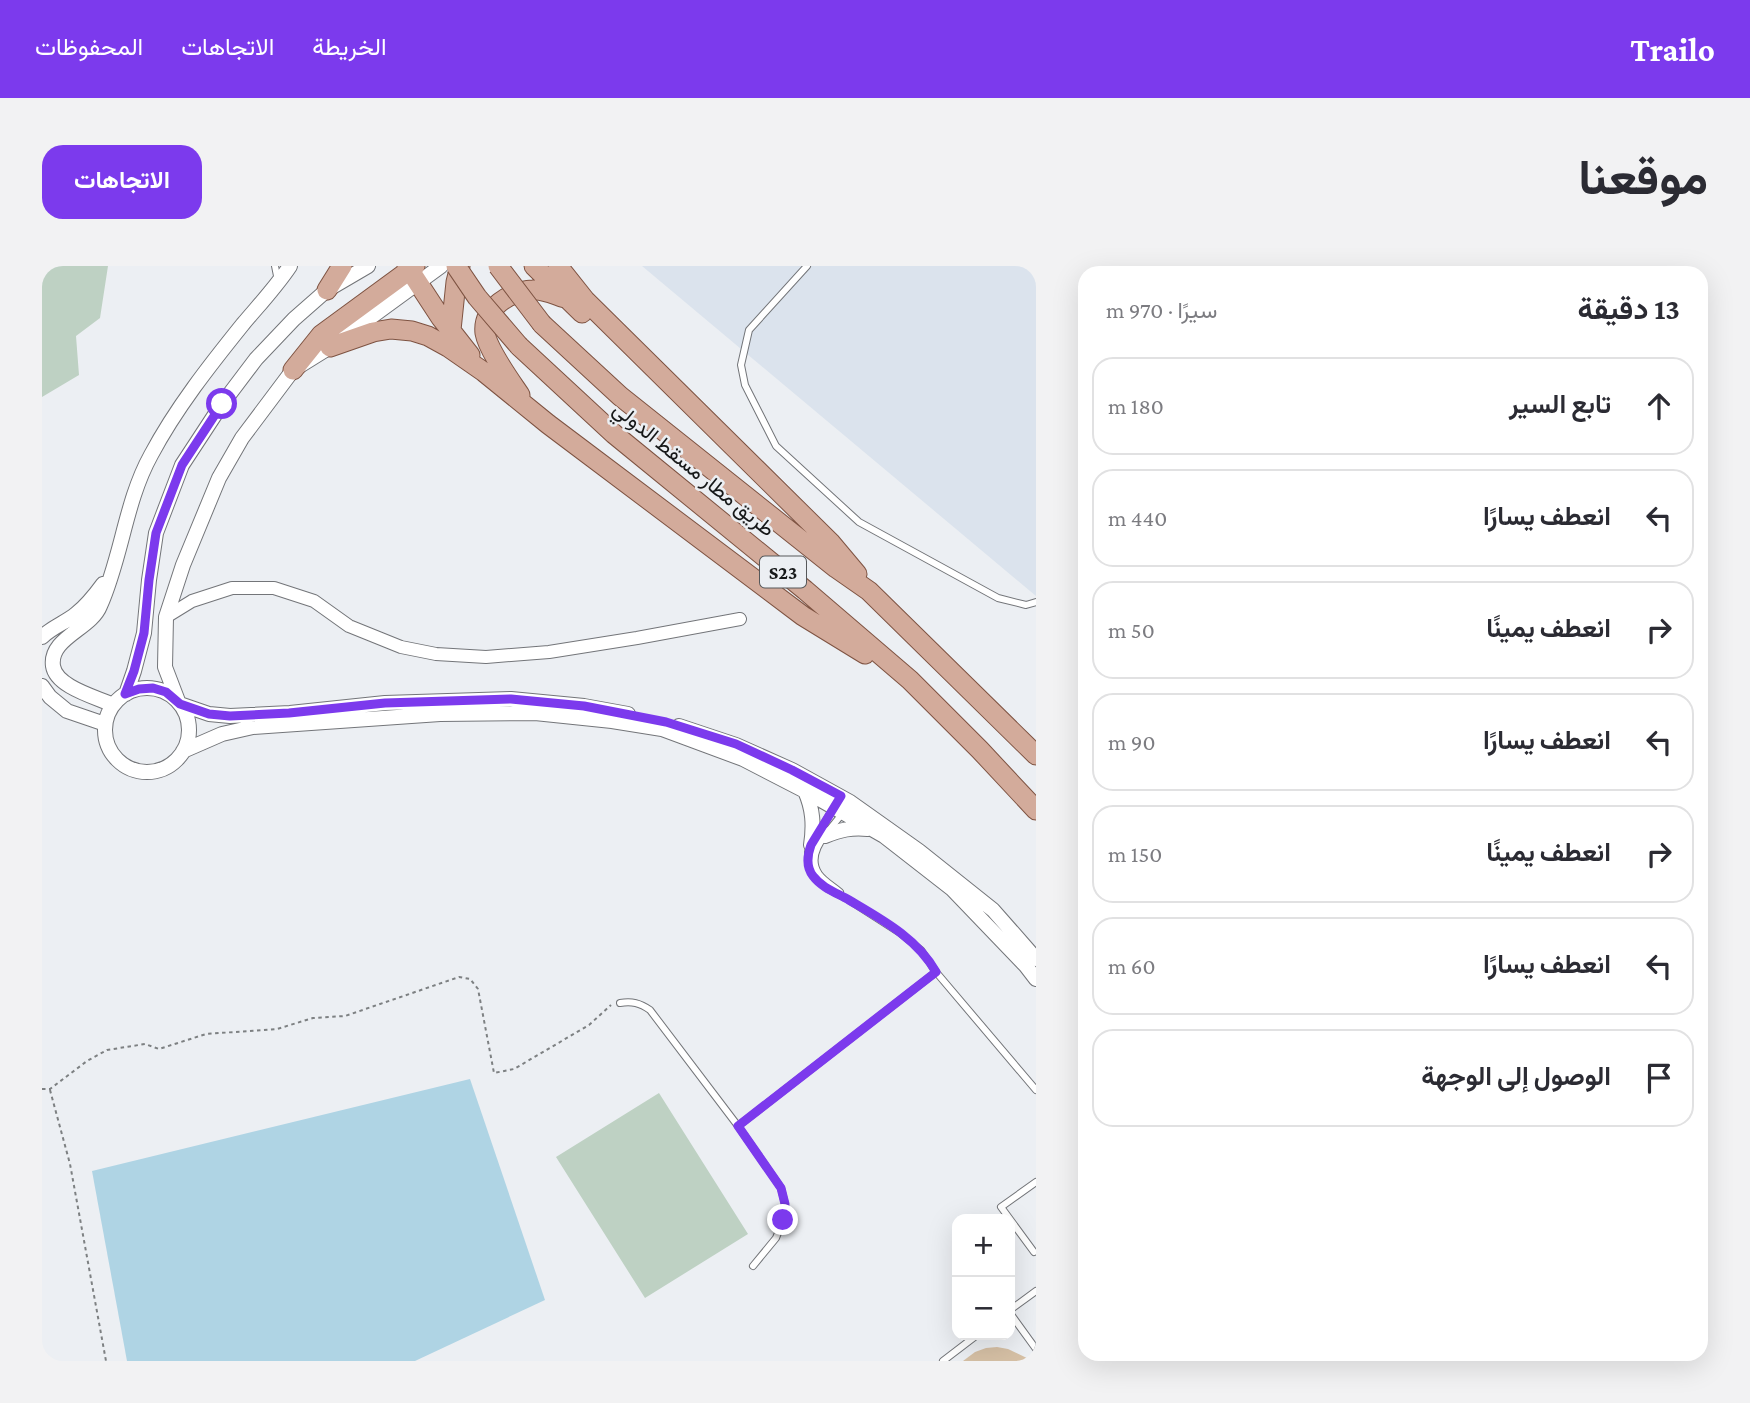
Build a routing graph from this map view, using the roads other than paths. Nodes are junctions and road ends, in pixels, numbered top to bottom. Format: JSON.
{"nodes":[{"id":1,"x":275,"y":266,"type":"edge"},
{"id":2,"x":290,"y":266,"type":"edge"},
{"id":3,"x":342,"y":266,"type":"edge"},
{"id":4,"x":368,"y":266,"type":"edge"},
{"id":5,"x":441,"y":266,"type":"edge"},
{"id":6,"x":458,"y":266,"type":"edge"},
{"id":7,"x":498,"y":266,"type":"edge"},
{"id":8,"x":534,"y":266,"type":"edge"},
{"id":9,"x":558,"y":266,"type":"edge"},
{"id":10,"x":575,"y":266,"type":"edge"},
{"id":11,"x":807,"y":266,"type":"edge"},
{"id":12,"x":412,"y":271,"type":"edge"},
{"id":13,"x":279,"y":283,"type":"junction"},
{"id":14,"x":327,"y":290,"type":"junction"},
{"id":15,"x":569,"y":300,"type":"junction"},
{"id":16,"x":451,"y":330,"type":"junction"},
{"id":17,"x":628,"y":343,"type":"junction"},
{"id":18,"x":330,"y":347,"type":"junction"},
{"id":19,"x":293,"y":370,"type":"junction"},
{"id":20,"x":484,"y":372,"type":"junction"},
{"id":21,"x":527,"y":407,"type":"junction"},
{"id":22,"x":766,"y":480,"type":"junction"},
{"id":23,"x":111,"y":575,"type":"junction"},
{"id":24,"x":869,"y":592,"type":"junction"},
{"id":25,"x":1036,"y":602,"type":"edge"},
{"id":26,"x":166,"y":617,"type":"junction"},
{"id":27,"x":740,"y":619,"type":"dead end"},
{"id":28,"x":42,"y":637,"type":"edge"},
{"id":29,"x":910,"y":680,"type":"junction"},
{"id":30,"x":42,"y":687,"type":"edge"},
{"id":31,"x":125,"y":694,"type":"junction"},
{"id":32,"x":179,"y":703,"type":"junction"},
{"id":33,"x":113,"y":705,"type":"junction"},
{"id":34,"x":105,"y":724,"type":"junction"},
{"id":35,"x":183,"y":751,"type":"junction"},
{"id":36,"x":1036,"y":755,"type":"edge"},
{"id":37,"x":805,"y":791,"type":"junction"},
{"id":38,"x":842,"y":805,"type":"junction"},
{"id":39,"x":1036,"y":810,"type":"edge"},
{"id":40,"x":873,"y":830,"type":"junction"},
{"id":41,"x":825,"y":836,"type":"junction"},
{"id":42,"x":811,"y":845,"type":"junction"},
{"id":43,"x":847,"y":899,"type":"junction"},
{"id":44,"x":1036,"y":959,"type":"edge"},
{"id":45,"x":936,"y":972,"type":"junction"},
{"id":46,"x":1036,"y":979,"type":"edge"},
{"id":47,"x":620,"y":1003,"type":"road end"},
{"id":48,"x":1036,"y":1090,"type":"edge"},
{"id":49,"x":738,"y":1126,"type":"junction"},
{"id":50,"x":1036,"y":1182,"type":"edge"},
{"id":51,"x":1034,"y":1252,"type":"edge"},
{"id":52,"x":753,"y":1266,"type":"dead end"},
{"id":53,"x":1036,"y":1291,"type":"edge"},
{"id":54,"x":1015,"y":1308,"type":"edge"},
{"id":55,"x":1015,"y":1319,"type":"edge"},
{"id":56,"x":970,"y":1340,"type":"edge"},
{"id":57,"x":1036,"y":1349,"type":"edge"},
{"id":58,"x":943,"y":1361,"type":"edge"}],
"edges":[{"from":1,"to":13,"type":"lane"},
{"from":2,"to":13,"type":"street"},
{"from":3,"to":14,"type":"main road"},
{"from":4,"to":14,"type":"street"},
{"from":5,"to":12,"type":"street"},
{"from":6,"to":16,"type":"main road"},
{"from":6,"to":29,"type":"main road","name":"طريق مطار مسقط الدولي","number":"S23","bridge":true},
{"from":7,"to":24,"type":"main road","name":"طريق مطار مسقط الدولي","number":"S23","bridge":true},
{"from":8,"to":15,"type":"main road"},
{"from":9,"to":17,"type":"main road"},
{"from":10,"to":17,"type":"main road"},
{"from":11,"to":25,"type":"lane"},
{"from":12,"to":16,"type":"main road"},
{"from":12,"to":18,"type":"street"},
{"from":12,"to":19,"type":"main road"},
{"from":13,"to":23,"type":"street"},
{"from":14,"to":31,"type":"street"},
{"from":15,"to":21,"type":"main road"},
{"from":15,"to":22,"type":"main road"},
{"from":16,"to":20,"type":"main road"},
{"from":17,"to":22,"type":"main road"},
{"from":18,"to":19,"type":"street"},
{"from":18,"to":20,"type":"main road"},
{"from":19,"to":26,"type":"street"},
{"from":20,"to":21,"type":"main road"},
{"from":21,"to":29,"type":"main road"},
{"from":22,"to":24,"type":"main road"},
{"from":23,"to":28,"type":"street"},
{"from":23,"to":33,"type":"street"},
{"from":24,"to":36,"type":"main road","name":"طريق مطار مسقط الدولي","number":"S23"},
{"from":26,"to":27,"type":"street"},
{"from":26,"to":32,"type":"street"},
{"from":29,"to":39,"type":"main road","name":"طريق مطار مسقط الدولي","number":"S23"},
{"from":30,"to":34,"type":"street"},
{"from":31,"to":32,"type":"street"},
{"from":31,"to":33,"type":"street"},
{"from":32,"to":35,"type":"street"},
{"from":32,"to":38,"type":"street"},
{"from":33,"to":34,"type":"street"},
{"from":34,"to":35,"type":"street"},
{"from":35,"to":37,"type":"street"},
{"from":37,"to":38,"type":"street"},
{"from":37,"to":42,"type":"street"},
{"from":38,"to":40,"type":"street"},
{"from":38,"to":41,"type":"lane"},
{"from":38,"to":42,"type":"lane"},
{"from":38,"to":44,"type":"street"},
{"from":40,"to":41,"type":"street"},
{"from":40,"to":46,"type":"street"},
{"from":41,"to":43,"type":"lane"},
{"from":42,"to":43,"type":"lane"},
{"from":43,"to":45,"type":"lane"},
{"from":45,"to":48,"type":"lane"},
{"from":45,"to":49,"type":"lane"},
{"from":47,"to":49,"type":"lane"},
{"from":49,"to":52,"type":"lane"},
{"from":50,"to":51,"type":"lane"},
{"from":53,"to":54,"type":"lane"},
{"from":55,"to":57,"type":"lane"},
{"from":56,"to":58,"type":"lane"}]}
